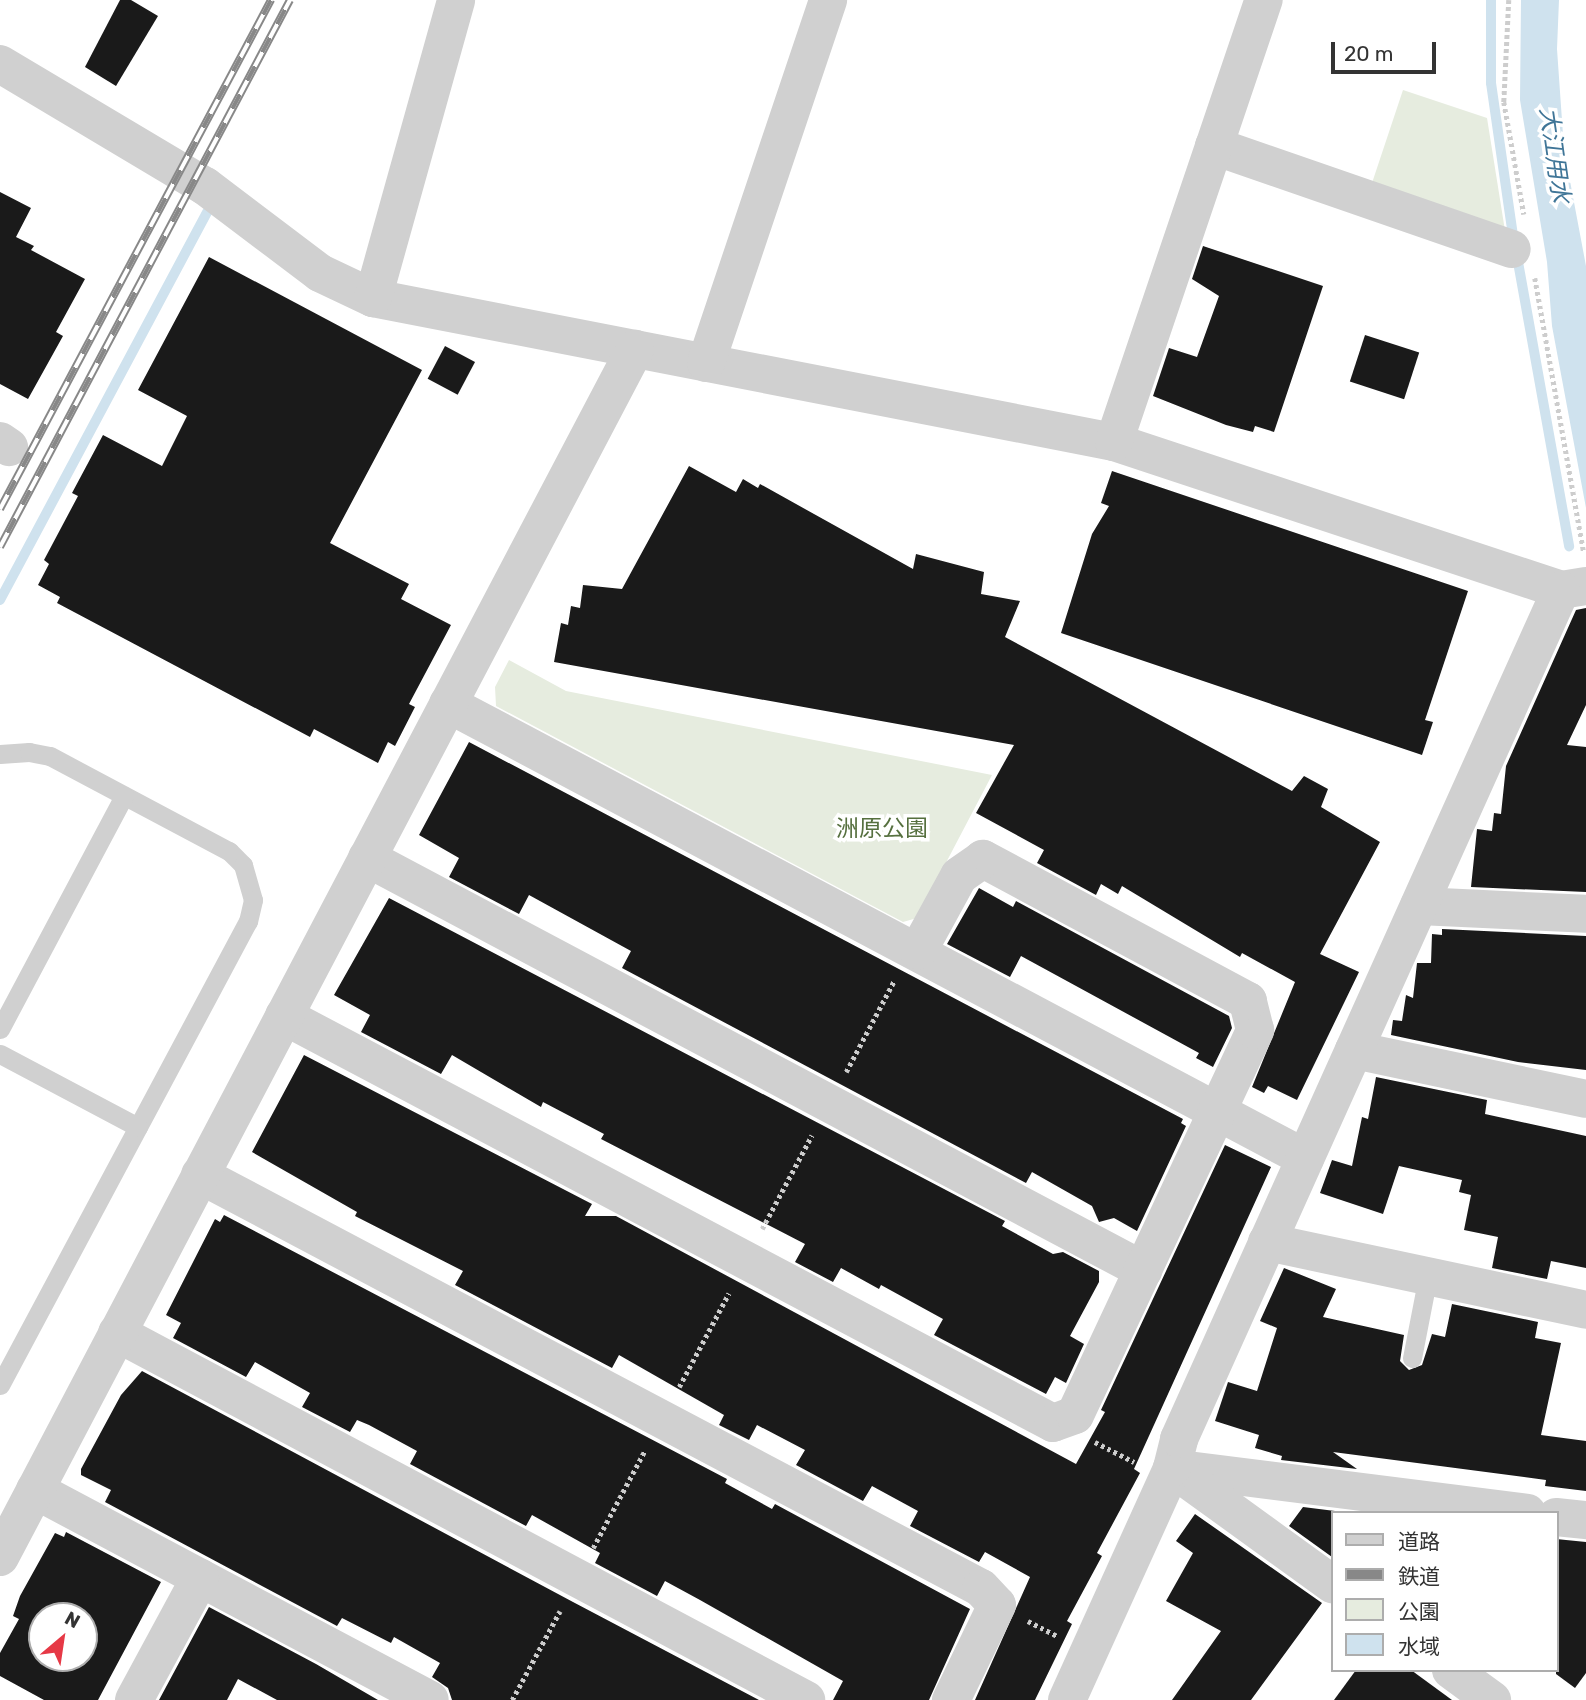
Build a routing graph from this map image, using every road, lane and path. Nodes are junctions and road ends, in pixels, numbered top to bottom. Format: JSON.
{"nodes":[{"id":1,"x":456,"y":0,"type":"edge"},
{"id":2,"x":828,"y":0,"type":"edge"},
{"id":3,"x":1264,"y":0,"type":"edge"},
{"id":4,"x":1509,"y":0,"type":"edge"},
{"id":5,"x":0,"y":64,"type":"edge"},
{"id":6,"x":1214,"y":146,"type":"junction"},
{"id":7,"x":1523,"y":246,"type":"junction"},
{"id":8,"x":373,"y":298,"type":"junction"},
{"id":9,"x":635,"y":349,"type":"junction"},
{"id":10,"x":706,"y":363,"type":"junction"},
{"id":11,"x":1114,"y":442,"type":"junction"},
{"id":12,"x":1578,"y":579,"type":"edge"},
{"id":13,"x":448,"y":704,"type":"junction"},
{"id":14,"x":0,"y":754,"type":"edge"},
{"id":15,"x":124,"y":796,"type":"junction"},
{"id":16,"x":368,"y":858,"type":"junction"},
{"id":17,"x":1419,"y":906,"type":"junction"},
{"id":18,"x":1586,"y":914,"type":"edge"},
{"id":19,"x":915,"y":950,"type":"junction"},
{"id":20,"x":284,"y":1016,"type":"junction"},
{"id":21,"x":0,"y":1029,"type":"edge"},
{"id":22,"x":1354,"y":1050,"type":"junction"},
{"id":23,"x":0,"y":1054,"type":"edge"},
{"id":24,"x":1586,"y":1099,"type":"edge"},
{"id":25,"x":830,"y":1103,"type":"junction"},
{"id":26,"x":1218,"y":1111,"type":"junction"},
{"id":27,"x":138,"y":1127,"type":"junction"},
{"id":28,"x":1305,"y":1158,"type":"junction"},
{"id":29,"x":200,"y":1175,"type":"junction"},
{"id":30,"x":1267,"y":1242,"type":"junction"},
{"id":31,"x":746,"y":1260,"type":"junction"},
{"id":32,"x":1143,"y":1270,"type":"junction"},
{"id":33,"x":1428,"y":1276,"type":"junction"},
{"id":34,"x":1586,"y":1310,"type":"edge"},
{"id":35,"x":117,"y":1333,"type":"junction"},
{"id":36,"x":1412,"y":1357,"type":"dead end"},
{"id":37,"x":0,"y":1385,"type":"edge"},
{"id":38,"x":662,"y":1419,"type":"junction"},
{"id":39,"x":1053,"y":1423,"type":"junction"},
{"id":40,"x":1155,"y":1466,"type":"junction"},
{"id":41,"x":35,"y":1490,"type":"junction"},
{"id":42,"x":1511,"y":1511,"type":"edge"},
{"id":43,"x":1558,"y":1517,"type":"edge"},
{"id":44,"x":1586,"y":1520,"type":"edge"},
{"id":45,"x":0,"y":1557,"type":"edge"},
{"id":46,"x":200,"y":1578,"type":"junction"},
{"id":47,"x":577,"y":1578,"type":"junction"},
{"id":48,"x":1330,"y":1583,"type":"edge"},
{"id":49,"x":997,"y":1605,"type":"junction"},
{"id":50,"x":1061,"y":1638,"type":"dead end"},
{"id":51,"x":1454,"y":1672,"type":"edge"},
{"id":52,"x":134,"y":1700,"type":"edge"},
{"id":53,"x":430,"y":1700,"type":"edge"},
{"id":54,"x":512,"y":1700,"type":"edge"},
{"id":55,"x":806,"y":1700,"type":"edge"},
{"id":56,"x":951,"y":1700,"type":"edge"},
{"id":57,"x":1067,"y":1700,"type":"edge"},
{"id":58,"x":1492,"y":1700,"type":"edge"}],
"edges":[{"from":1,"to":8,"type":"street"},
{"from":2,"to":10,"type":"street"},
{"from":3,"to":6,"type":"street"},
{"from":4,"to":7,"type":"path"},
{"from":5,"to":8,"type":"street"},
{"from":6,"to":7,"type":"street"},
{"from":6,"to":11,"type":"street"},
{"from":7,"to":12,"type":"path"},
{"from":8,"to":9,"type":"street"},
{"from":9,"to":10,"type":"street"},
{"from":9,"to":13,"type":"street"},
{"from":10,"to":11,"type":"street"},
{"from":11,"to":12,"type":"street"},
{"from":12,"to":17,"type":"street"},
{"from":13,"to":16,"type":"street"},
{"from":13,"to":19,"type":"street"},
{"from":14,"to":15,"type":"lane"},
{"from":15,"to":21,"type":"lane"},
{"from":15,"to":27,"type":"lane"},
{"from":16,"to":20,"type":"street"},
{"from":16,"to":25,"type":"street"},
{"from":17,"to":18,"type":"street"},
{"from":17,"to":22,"type":"street"},
{"from":19,"to":25,"type":"path"},
{"from":19,"to":26,"type":"street"},
{"from":19,"to":26,"type":"street"},
{"from":20,"to":29,"type":"street"},
{"from":20,"to":31,"type":"street"},
{"from":22,"to":24,"type":"street"},
{"from":22,"to":28,"type":"street"},
{"from":23,"to":27,"type":"lane"},
{"from":25,"to":31,"type":"path"},
{"from":25,"to":32,"type":"street"},
{"from":26,"to":28,"type":"street"},
{"from":26,"to":32,"type":"street"},
{"from":27,"to":37,"type":"lane"},
{"from":28,"to":30,"type":"street"},
{"from":29,"to":35,"type":"street"},
{"from":29,"to":38,"type":"street"},
{"from":30,"to":33,"type":"street"},
{"from":30,"to":40,"type":"street"},
{"from":31,"to":38,"type":"path"},
{"from":31,"to":39,"type":"street"},
{"from":32,"to":39,"type":"street"},
{"from":33,"to":34,"type":"street"},
{"from":33,"to":36,"type":"lane"},
{"from":35,"to":41,"type":"street"},
{"from":35,"to":47,"type":"street"},
{"from":38,"to":47,"type":"path"},
{"from":38,"to":49,"type":"street"},
{"from":39,"to":40,"type":"path"},
{"from":40,"to":42,"type":"street"},
{"from":40,"to":48,"type":"street"},
{"from":40,"to":57,"type":"street"},
{"from":41,"to":45,"type":"street"},
{"from":41,"to":46,"type":"street"},
{"from":43,"to":44,"type":"street"},
{"from":46,"to":52,"type":"street"},
{"from":46,"to":53,"type":"street"},
{"from":47,"to":54,"type":"path"},
{"from":47,"to":55,"type":"street"},
{"from":49,"to":50,"type":"path"},
{"from":49,"to":56,"type":"street"},
{"from":51,"to":58,"type":"street"}]}
